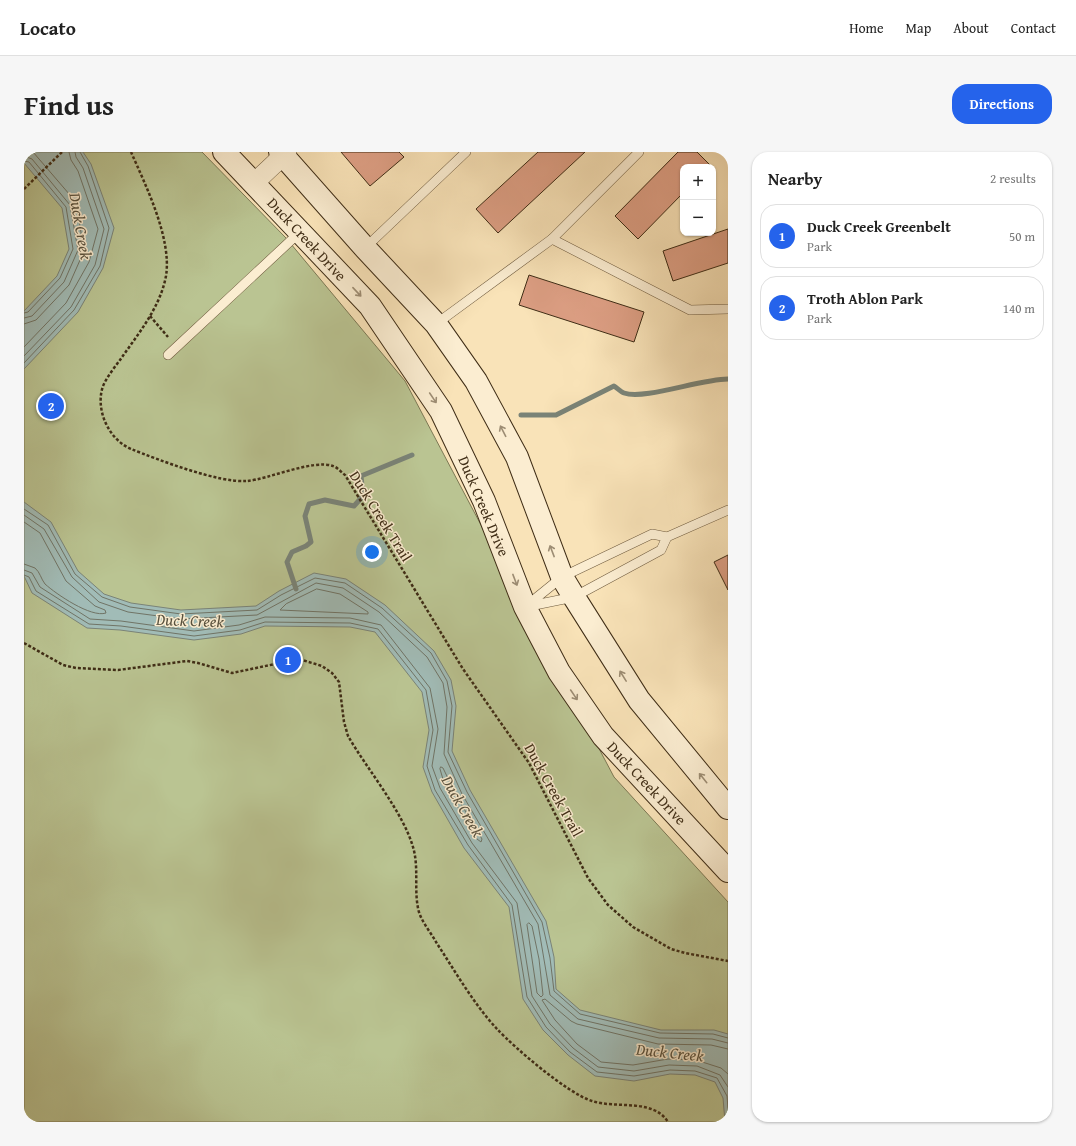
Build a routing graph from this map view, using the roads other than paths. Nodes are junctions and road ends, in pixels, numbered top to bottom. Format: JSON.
{"nodes":[{"id":1,"x":224,"y":152,"type":"edge"},
{"id":2,"x":466,"y":152,"type":"edge"},
{"id":3,"x":639,"y":152,"type":"edge"},
{"id":4,"x":283,"y":153,"type":"edge"},
{"id":5,"x":254,"y":183,"type":"junction"},
{"id":6,"x":301,"y":231,"type":"junction"},
{"id":7,"x":552,"y":238,"type":"junction"},
{"id":8,"x":365,"y":248,"type":"junction"},
{"id":9,"x":728,"y":309,"type":"edge"},
{"id":10,"x":436,"y":324,"type":"junction"},
{"id":11,"x":168,"y":355,"type":"dead end"},
{"id":12,"x":728,"y":510,"type":"edge"},
{"id":13,"x":667,"y":537,"type":"junction"},
{"id":14,"x":562,"y":577,"type":"junction"},
{"id":15,"x":574,"y":597,"type":"junction"},
{"id":16,"x":525,"y":607,"type":"junction"},
{"id":17,"x":728,"y":808,"type":"edge"},
{"id":18,"x":728,"y":871,"type":"edge"}],
"edges":[{"from":1,"to":5,"type":"main road","name":"Duck Creek Drive"},
{"from":2,"to":8,"type":"lane"},
{"from":3,"to":7,"type":"lane"},
{"from":4,"to":5,"type":"street"},
{"from":4,"to":8,"type":"main road"},
{"from":5,"to":6,"type":"main road","name":"Duck Creek Drive"},
{"from":6,"to":11,"type":"lane"},
{"from":6,"to":16,"type":"main road","name":"Duck Creek Drive","one_way":true},
{"from":7,"to":9,"type":"lane"},
{"from":7,"to":10,"type":"lane"},
{"from":8,"to":10,"type":"main road"},
{"from":14,"to":10,"type":"main road","one_way":true},
{"from":12,"to":13,"type":"lane"},
{"from":13,"to":14,"type":"lane"},
{"from":13,"to":15,"type":"lane"},
{"from":14,"to":15,"type":"main road"},
{"from":14,"to":16,"type":"lane"},
{"from":15,"to":16,"type":"lane"},
{"from":17,"to":15,"type":"main road","one_way":true},
{"from":16,"to":18,"type":"main road","name":"Duck Creek Drive","one_way":true}]}
